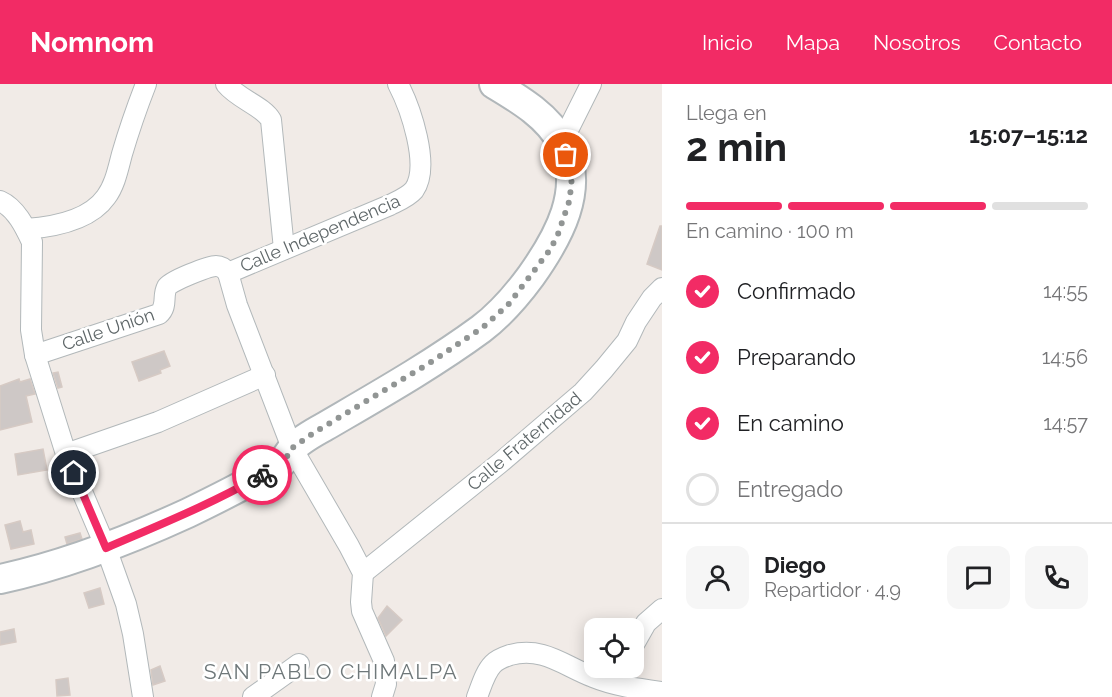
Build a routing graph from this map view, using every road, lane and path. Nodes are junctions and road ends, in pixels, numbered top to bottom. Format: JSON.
{"nodes":[{"id":1,"x":146,"y":84,"type":"edge"},
{"id":2,"x":226,"y":84,"type":"edge"},
{"id":3,"x":398,"y":84,"type":"edge"},
{"id":4,"x":494,"y":84,"type":"edge"},
{"id":5,"x":591,"y":84,"type":"edge"},
{"id":6,"x":562,"y":142,"type":"junction"},
{"id":7,"x":0,"y":201,"type":"edge"},
{"id":8,"x":26,"y":229,"type":"junction"},
{"id":9,"x":284,"y":249,"type":"junction"},
{"id":10,"x":228,"y":273,"type":"junction"},
{"id":11,"x":662,"y":288,"type":"edge"},
{"id":12,"x":35,"y":355,"type":"junction"},
{"id":13,"x":265,"y":375,"type":"junction"},
{"id":14,"x":292,"y":448,"type":"junction"},
{"id":15,"x":66,"y":454,"type":"junction"},
{"id":16,"x":106,"y":548,"type":"junction"},
{"id":17,"x":363,"y":573,"type":"junction"},
{"id":18,"x":0,"y":579,"type":"edge"},
{"id":19,"x":662,"y":609,"type":"edge"},
{"id":20,"x":644,"y":627,"type":"edge"},
{"id":21,"x":299,"y":664,"type":"dead end"},
{"id":22,"x":584,"y":673,"type":"edge"},
{"id":23,"x":625,"y":678,"type":"edge"},
{"id":24,"x":662,"y":692,"type":"edge"},
{"id":25,"x":143,"y":697,"type":"edge"},
{"id":26,"x":253,"y":697,"type":"edge"},
{"id":27,"x":382,"y":697,"type":"edge"},
{"id":28,"x":477,"y":697,"type":"edge"}],
"edges":[{"from":1,"to":8,"type":"street"},
{"from":2,"to":9,"type":"street"},
{"from":3,"to":9,"type":"street","name":"Calle Independencia"},
{"from":4,"to":6,"type":"main road"},
{"from":5,"to":6,"type":"street"},
{"from":6,"to":14,"type":"main road"},
{"from":7,"to":8,"type":"street"},
{"from":8,"to":12,"type":"street"},
{"from":9,"to":10,"type":"street","name":"Calle Independencia"},
{"from":10,"to":12,"type":"street","name":"Calle Unión"},
{"from":10,"to":13,"type":"street","name":"Calle Independencia"},
{"from":11,"to":17,"type":"street","name":"Calle Fraternidad"},
{"from":12,"to":15,"type":"street"},
{"from":13,"to":14,"type":"street","name":"Calle Independencia"},
{"from":13,"to":15,"type":"street"},
{"from":14,"to":16,"type":"main road"},
{"from":14,"to":17,"type":"street","name":"Calle Independencia"},
{"from":15,"to":16,"type":"street"},
{"from":16,"to":18,"type":"main road"},
{"from":16,"to":25,"type":"street"},
{"from":17,"to":27,"type":"street"},
{"from":19,"to":20,"type":"street"},
{"from":21,"to":26,"type":"street"},
{"from":22,"to":28,"type":"street"},
{"from":23,"to":24,"type":"street"}]}
